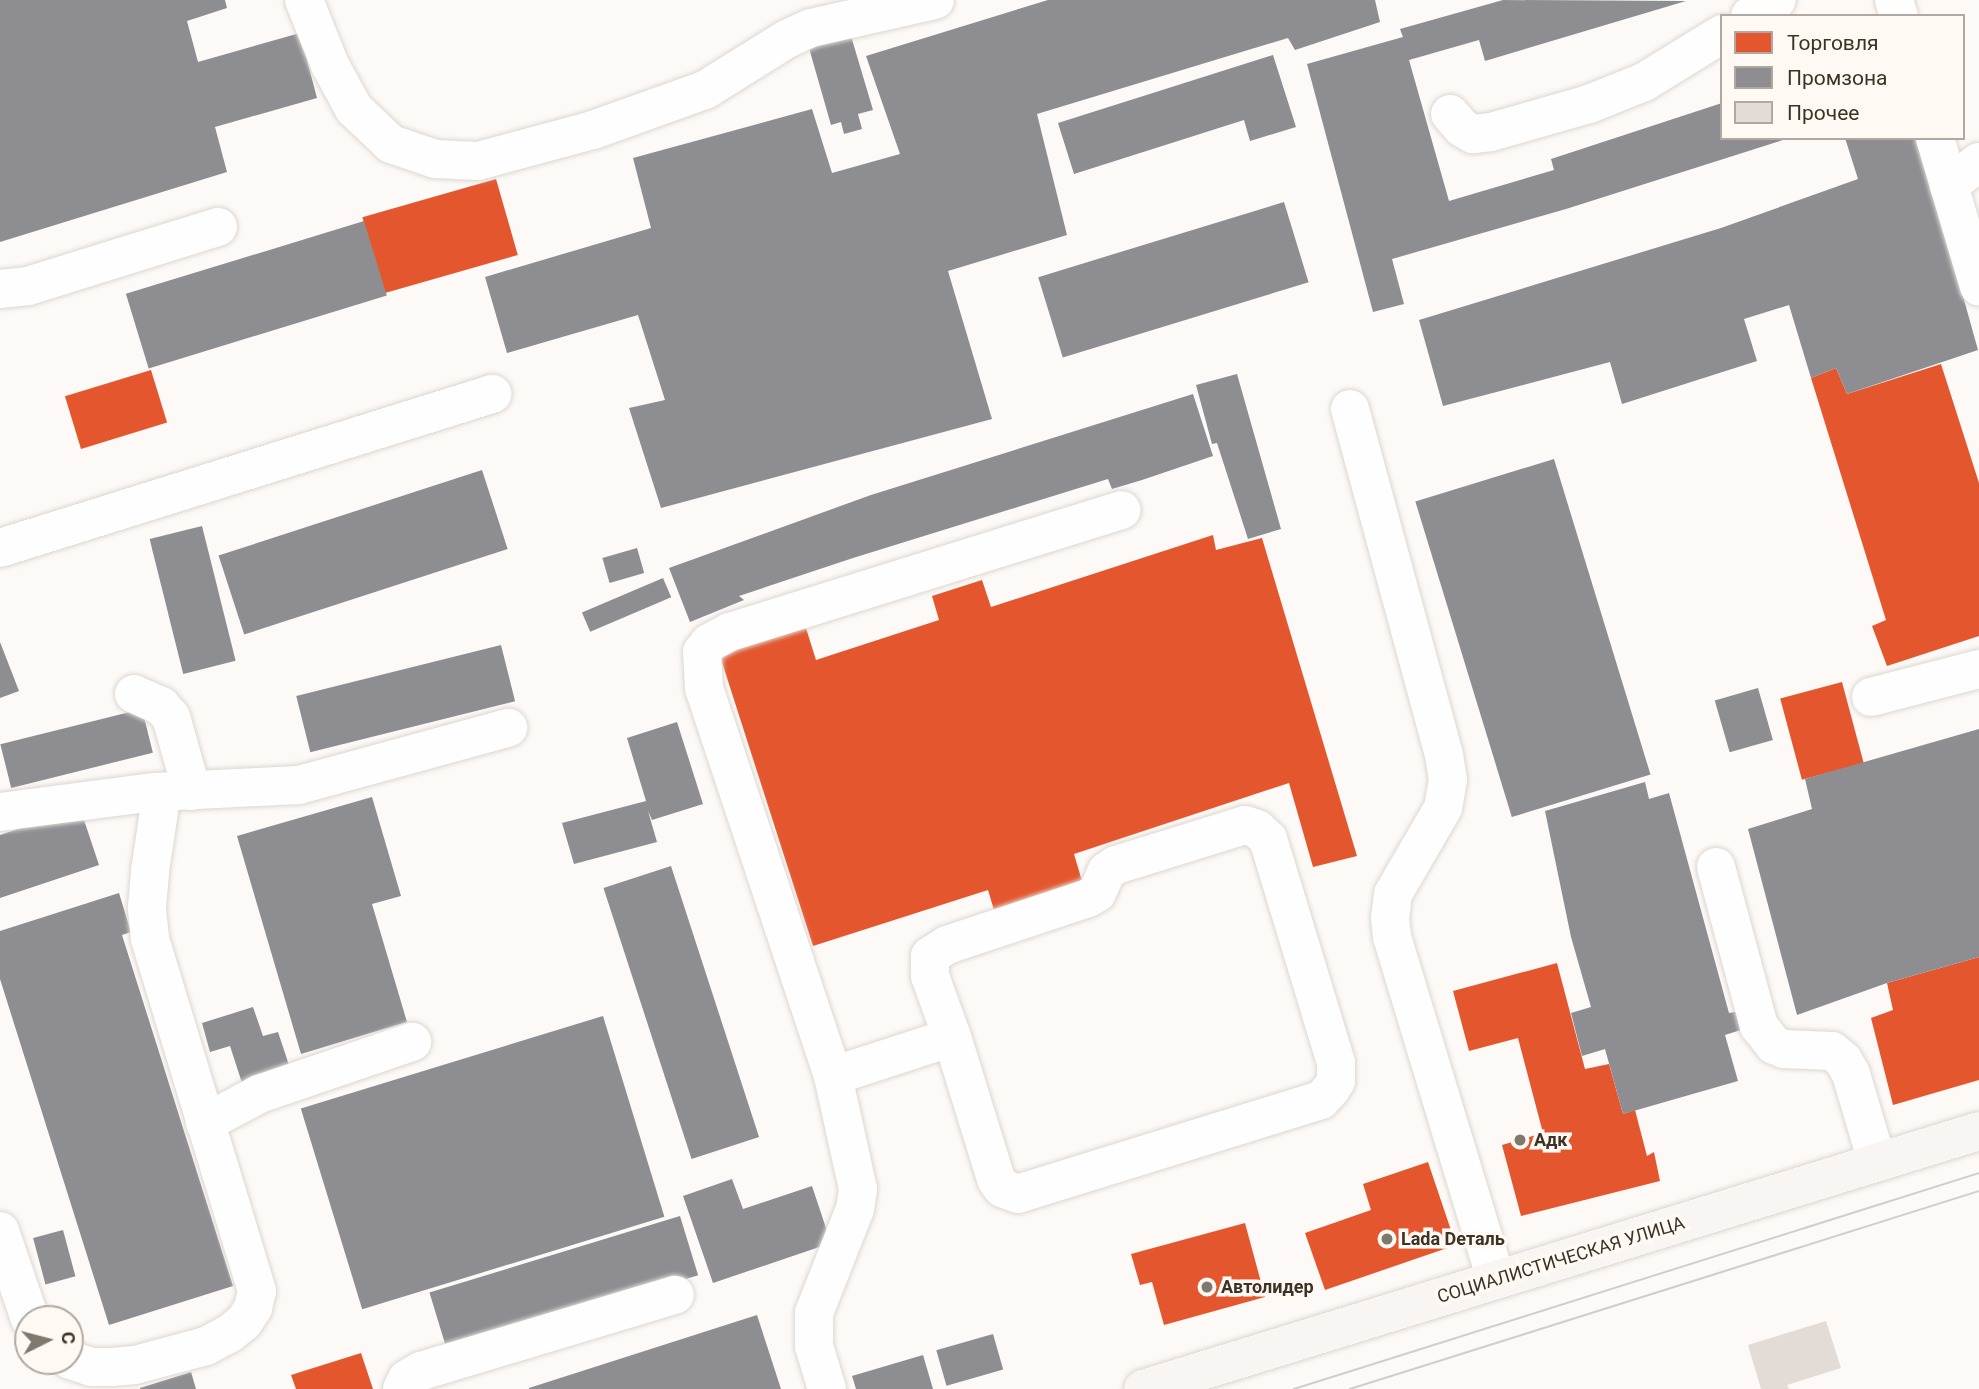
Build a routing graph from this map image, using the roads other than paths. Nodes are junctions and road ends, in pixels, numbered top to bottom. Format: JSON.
{"nodes":[{"id":1,"x":304,"y":0,"type":"edge"},
{"id":2,"x":935,"y":0,"type":"edge"},
{"id":3,"x":1777,"y":0,"type":"edge"},
{"id":4,"x":820,"y":14,"type":"edge"},
{"id":5,"x":1753,"y":14,"type":"edge"},
{"id":6,"x":1720,"y":35,"type":"edge"},
{"id":7,"x":1450,"y":114,"type":"dead end"},
{"id":8,"x":1936,"y":140,"type":"edge"},
{"id":9,"x":1979,"y":162,"type":"edge"},
{"id":10,"x":1949,"y":186,"type":"junction"},
{"id":11,"x":218,"y":227,"type":"dead end"},
{"id":12,"x":1979,"y":287,"type":"edge"},
{"id":13,"x":0,"y":289,"type":"edge"},
{"id":14,"x":492,"y":394,"type":"dead end"},
{"id":15,"x":1350,"y":409,"type":"dead end"},
{"id":16,"x":1121,"y":510,"type":"dead end"},
{"id":17,"x":0,"y":548,"type":"edge"},
{"id":18,"x":1979,"y":669,"type":"edge"},
{"id":19,"x":134,"y":694,"type":"dead end"},
{"id":20,"x":1871,"y":697,"type":"dead end"},
{"id":21,"x":508,"y":728,"type":"dead end"},
{"id":22,"x":177,"y":791,"type":"junction"},
{"id":23,"x":0,"y":812,"type":"edge"},
{"id":24,"x":1716,"y":867,"type":"dead end"},
{"id":25,"x":952,"y":1037,"type":"junction"},
{"id":26,"x":412,"y":1042,"type":"dead end"},
{"id":27,"x":833,"y":1076,"type":"junction"},
{"id":28,"x":205,"y":1123,"type":"junction"},
{"id":29,"x":1979,"y":1131,"type":"edge"},
{"id":30,"x":1877,"y":1163,"type":"junction"},
{"id":31,"x":0,"y":1231,"type":"edge"},
{"id":32,"x":1496,"y":1280,"type":"junction"},
{"id":33,"x":675,"y":1295,"type":"dead end"},
{"id":34,"x":25,"y":1305,"type":"edge"},
{"id":35,"x":84,"y":1365,"type":"edge"},
{"id":36,"x":402,"y":1389,"type":"edge"},
{"id":37,"x":827,"y":1389,"type":"edge"},
{"id":38,"x":1143,"y":1389,"type":"edge"}],
"edges":[{"from":1,"to":4,"type":"lane"},
{"from":2,"to":4,"type":"lane"},
{"from":3,"to":5,"type":"lane"},
{"from":6,"to":7,"type":"lane"},
{"from":8,"to":10,"type":"lane"},
{"from":9,"to":10,"type":"lane"},
{"from":10,"to":12,"type":"lane"},
{"from":11,"to":13,"type":"lane"},
{"from":14,"to":17,"type":"lane"},
{"from":15,"to":32,"type":"lane"},
{"from":16,"to":27,"type":"lane"},
{"from":18,"to":20,"type":"lane"},
{"from":19,"to":22,"type":"lane"},
{"from":21,"to":22,"type":"lane"},
{"from":22,"to":23,"type":"lane"},
{"from":22,"to":28,"type":"lane"},
{"from":24,"to":30,"type":"lane"},
{"from":25,"to":25,"type":"lane"},
{"from":25,"to":27,"type":"lane"},
{"from":26,"to":28,"type":"lane"},
{"from":27,"to":37,"type":"lane"},
{"from":28,"to":35,"type":"lane"},
{"from":29,"to":30,"type":"main road","name":"СОЦИАЛИСТИЧЕСКАЯ УЛИЦА"},
{"from":30,"to":32,"type":"main road","name":"СОЦИАЛИСТИЧЕСКАЯ УЛИЦА"},
{"from":31,"to":34,"type":"lane"},
{"from":32,"to":38,"type":"main road","name":"СОЦИАЛИСТИЧЕСКАЯ УЛИЦА"},
{"from":33,"to":36,"type":"lane"}]}
